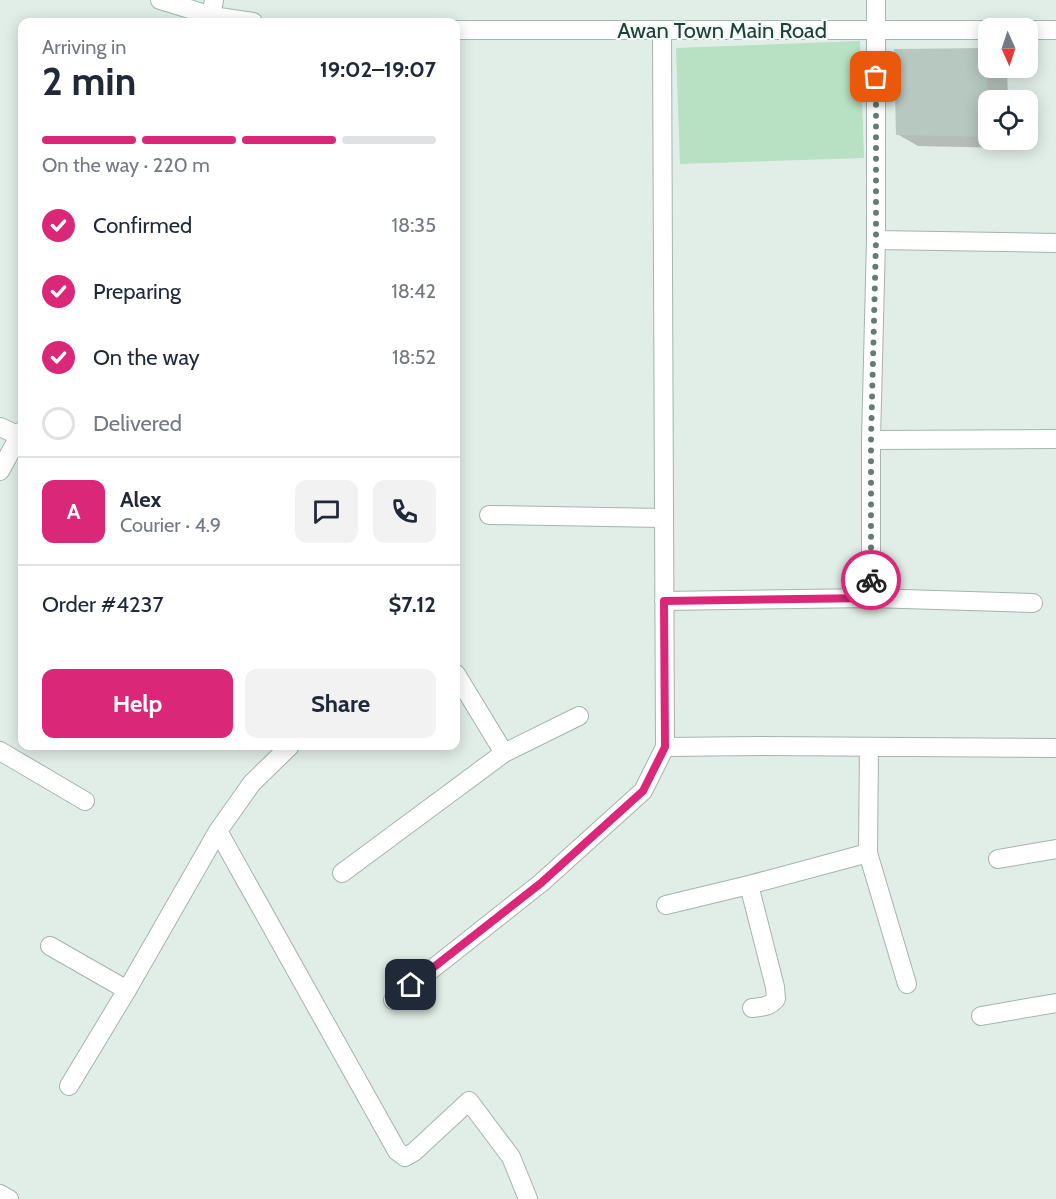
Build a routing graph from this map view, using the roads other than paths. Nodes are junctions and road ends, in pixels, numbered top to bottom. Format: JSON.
{"nodes":[{"id":1,"x":160,"y":0,"type":"edge"},
{"id":2,"x":876,"y":0,"type":"edge"},
{"id":3,"x":212,"y":13,"type":"edge"},
{"id":4,"x":235,"y":18,"type":"edge"},
{"id":5,"x":460,"y":30,"type":"edge"},
{"id":6,"x":876,"y":30,"type":"junction"},
{"id":7,"x":978,"y":30,"type":"edge"},
{"id":8,"x":1038,"y":30,"type":"edge"},
{"id":9,"x":1056,"y":30,"type":"edge"},
{"id":10,"x":662,"y":31,"type":"junction"},
{"id":11,"x":876,"y":240,"type":"junction"},
{"id":12,"x":1056,"y":243,"type":"edge"},
{"id":13,"x":0,"y":427,"type":"edge"},
{"id":14,"x":18,"y":434,"type":"edge"},
{"id":15,"x":1056,"y":439,"type":"edge"},
{"id":16,"x":871,"y":440,"type":"junction"},
{"id":17,"x":18,"y":442,"type":"edge"},
{"id":18,"x":0,"y":471,"type":"edge"},
{"id":19,"x":489,"y":515,"type":"dead end"},
{"id":20,"x":663,"y":518,"type":"junction"},
{"id":21,"x":871,"y":598,"type":"junction"},
{"id":22,"x":664,"y":601,"type":"junction"},
{"id":23,"x":1033,"y":603,"type":"dead end"},
{"id":24,"x":460,"y":682,"type":"edge"},
{"id":25,"x":579,"y":716,"type":"dead end"},
{"id":26,"x":665,"y":747,"type":"junction"},
{"id":27,"x":868,"y":747,"type":"junction"},
{"id":28,"x":1056,"y":748,"type":"edge"},
{"id":29,"x":286,"y":750,"type":"edge"},
{"id":30,"x":0,"y":751,"type":"edge"},
{"id":31,"x":504,"y":753,"type":"junction"},
{"id":32,"x":85,"y":801,"type":"dead end"},
{"id":33,"x":218,"y":831,"type":"junction"},
{"id":34,"x":1056,"y":849,"type":"edge"},
{"id":35,"x":868,"y":853,"type":"junction"},
{"id":36,"x":998,"y":860,"type":"dead end"},
{"id":37,"x":342,"y":873,"type":"dead end"},
{"id":38,"x":749,"y":885,"type":"junction"},
{"id":39,"x":666,"y":905,"type":"dead end"},
{"id":40,"x":50,"y":946,"type":"dead end"},
{"id":41,"x":907,"y":984,"type":"dead end"},
{"id":42,"x":127,"y":990,"type":"junction"},
{"id":43,"x":393,"y":1000,"type":"dead end"},
{"id":44,"x":1056,"y":1003,"type":"edge"},
{"id":45,"x":753,"y":1008,"type":"dead end"},
{"id":46,"x":981,"y":1016,"type":"dead end"},
{"id":47,"x":69,"y":1086,"type":"dead end"},
{"id":48,"x":0,"y":1194,"type":"edge"},
{"id":49,"x":9,"y":1199,"type":"edge"},
{"id":50,"x":528,"y":1199,"type":"edge"}],
"edges":[{"from":1,"to":3,"type":"street"},
{"from":2,"to":6,"type":"street"},
{"from":3,"to":4,"type":"street"},
{"from":5,"to":10,"type":"street","name":"Awan Town Main Road"},
{"from":6,"to":7,"type":"street","name":"Awan Town Main Road"},
{"from":6,"to":10,"type":"street","name":"Awan Town Main Road"},
{"from":6,"to":11,"type":"street"},
{"from":8,"to":9,"type":"street"},
{"from":10,"to":20,"type":"street"},
{"from":11,"to":12,"type":"street"},
{"from":11,"to":16,"type":"street"},
{"from":13,"to":14,"type":"street"},
{"from":15,"to":16,"type":"street"},
{"from":16,"to":21,"type":"street"},
{"from":17,"to":18,"type":"street"},
{"from":19,"to":20,"type":"street"},
{"from":20,"to":22,"type":"street"},
{"from":21,"to":22,"type":"street"},
{"from":21,"to":23,"type":"street"},
{"from":22,"to":26,"type":"street"},
{"from":24,"to":31,"type":"street"},
{"from":25,"to":31,"type":"street"},
{"from":26,"to":27,"type":"street"},
{"from":26,"to":43,"type":"street"},
{"from":27,"to":28,"type":"street"},
{"from":27,"to":35,"type":"street"},
{"from":29,"to":33,"type":"street"},
{"from":30,"to":32,"type":"street"},
{"from":31,"to":37,"type":"street"},
{"from":33,"to":42,"type":"street"},
{"from":33,"to":50,"type":"street"},
{"from":34,"to":36,"type":"street"},
{"from":35,"to":38,"type":"street"},
{"from":35,"to":41,"type":"street"},
{"from":38,"to":39,"type":"street"},
{"from":38,"to":45,"type":"street"},
{"from":40,"to":42,"type":"street"},
{"from":42,"to":47,"type":"street"},
{"from":44,"to":46,"type":"street"},
{"from":48,"to":49,"type":"street"}]}
